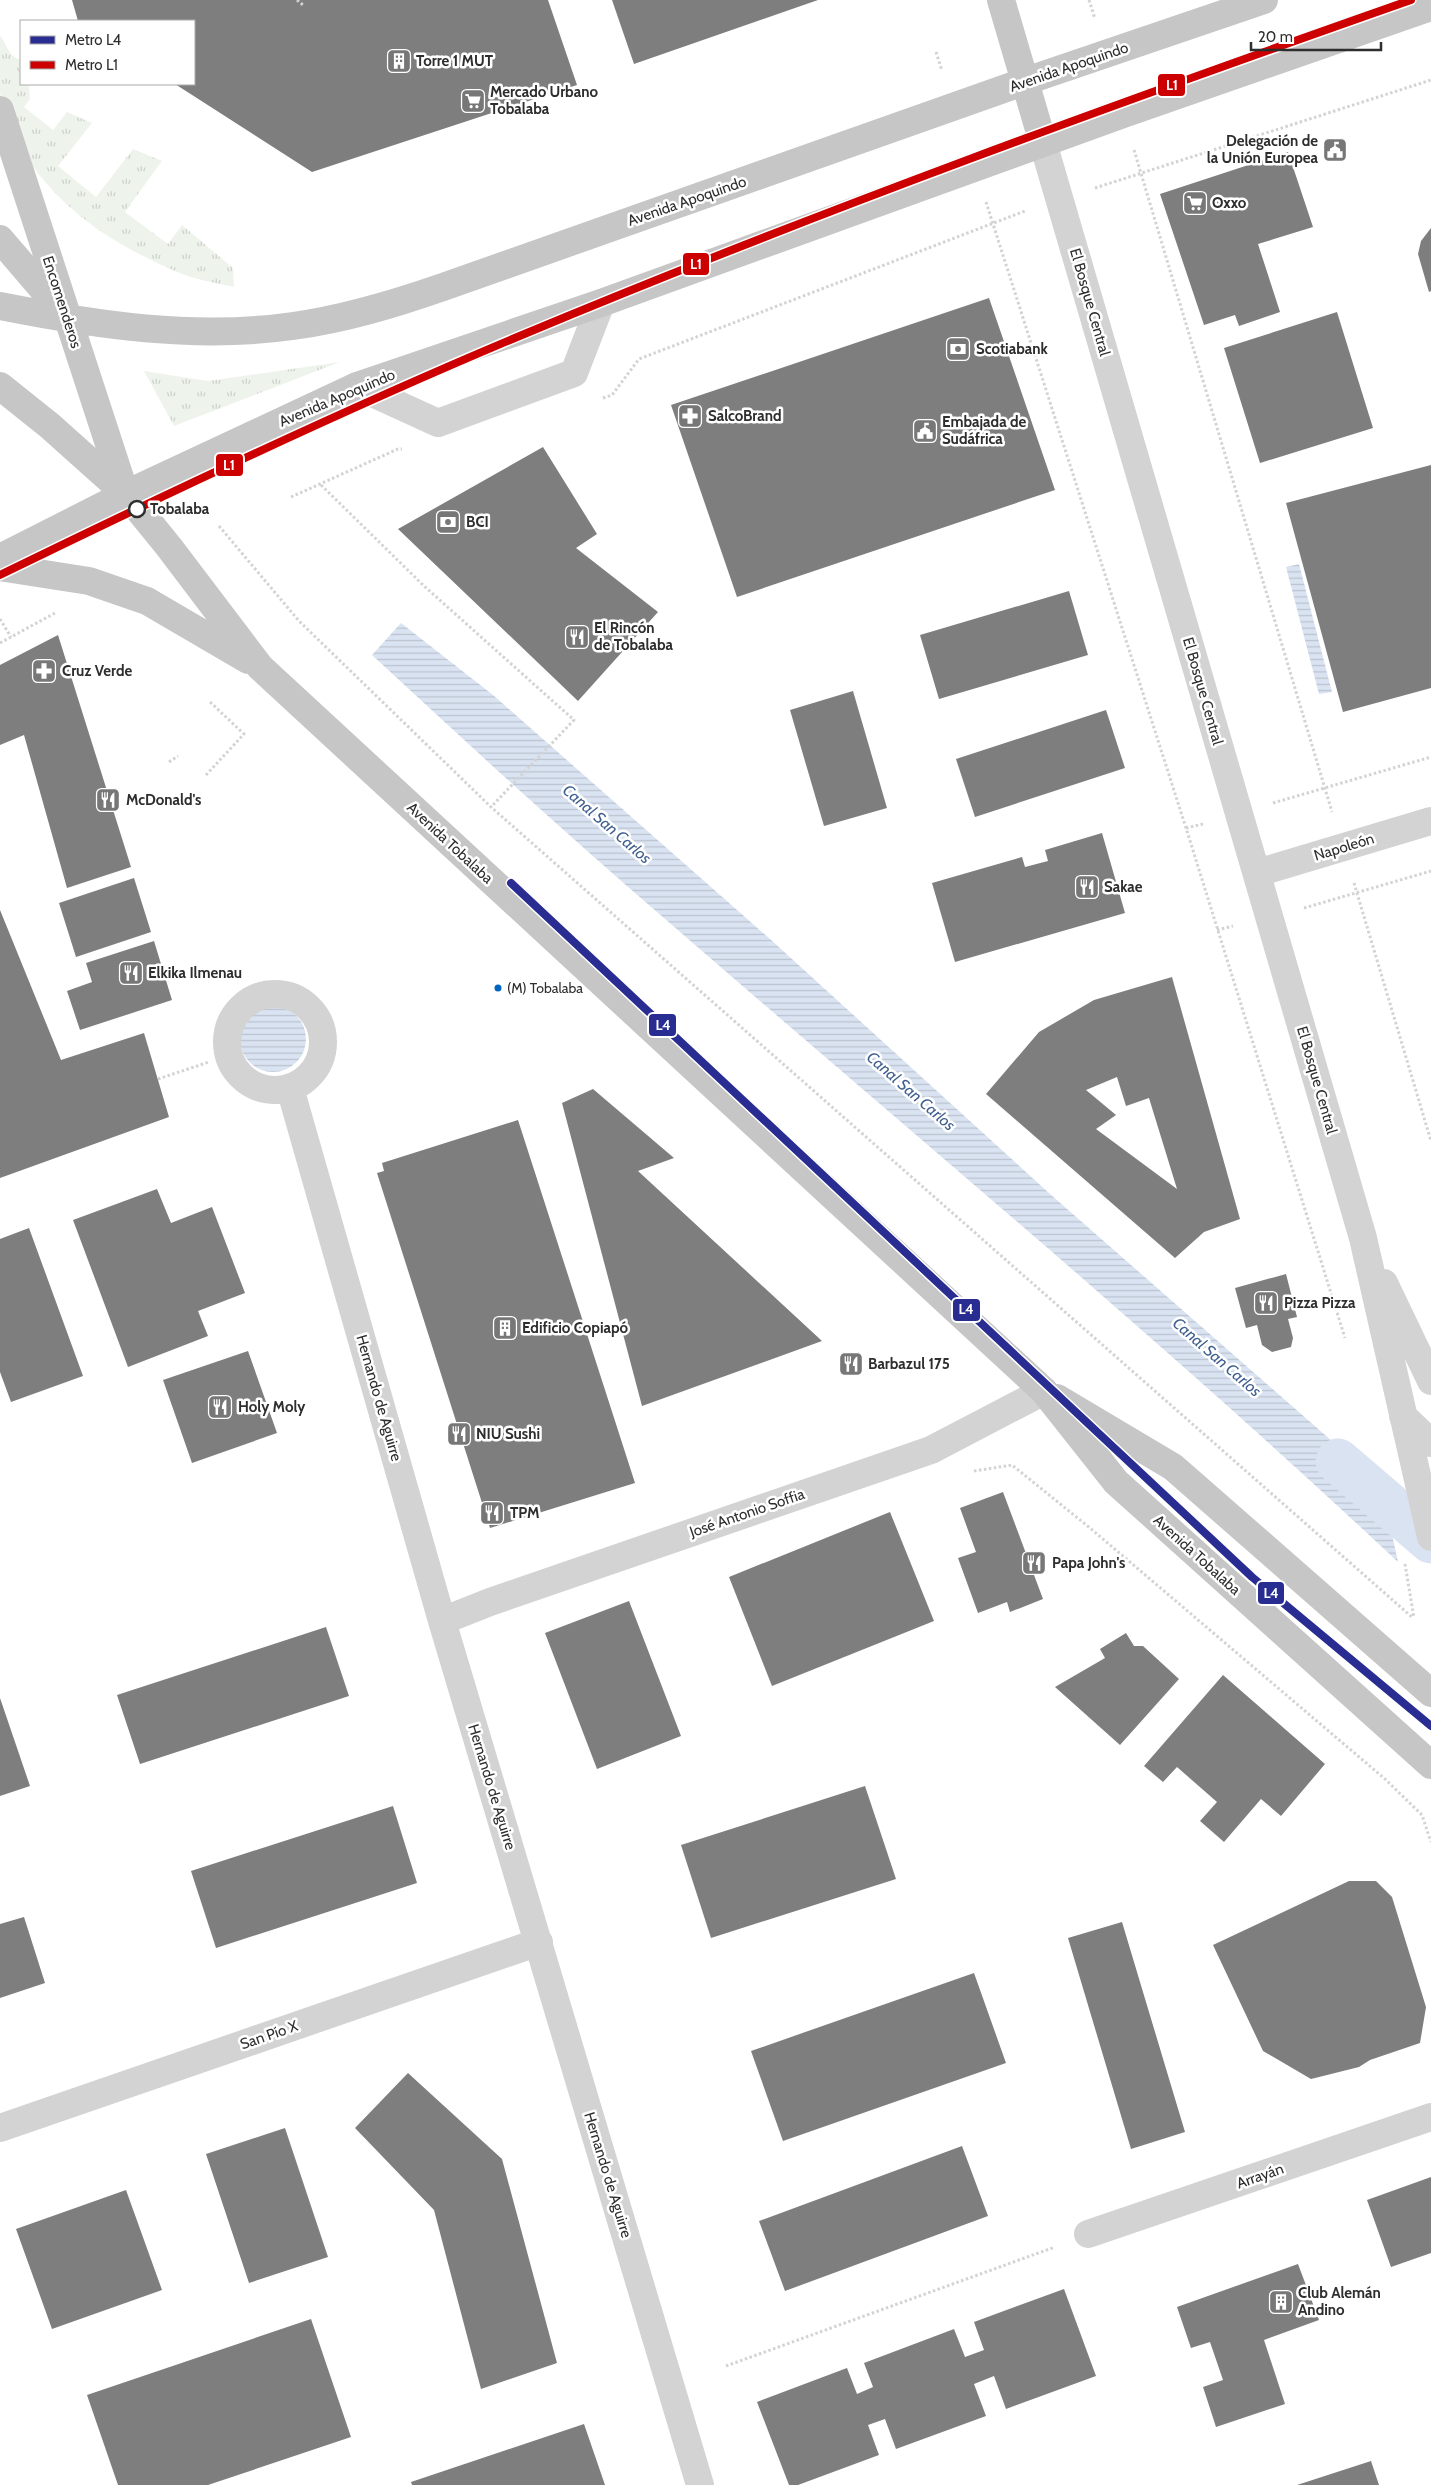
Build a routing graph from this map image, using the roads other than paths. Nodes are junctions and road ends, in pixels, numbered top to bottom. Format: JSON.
{"nodes":[{"id":1,"x":1001,"y":0,"type":"edge"},
{"id":2,"x":1264,"y":0,"type":"edge"},
{"id":3,"x":1431,"y":7,"type":"edge"},
{"id":4,"x":1026,"y":81,"type":"junction"},
{"id":5,"x":0,"y":110,"type":"edge"},
{"id":6,"x":1043,"y":143,"type":"junction"},
{"id":7,"x":0,"y":239,"type":"edge"},
{"id":8,"x":601,"y":303,"type":"junction"},
{"id":9,"x":0,"y":306,"type":"edge"},
{"id":10,"x":68,"y":319,"type":"junction"},
{"id":11,"x":0,"y":386,"type":"edge"},
{"id":12,"x":357,"y":386,"type":"junction"},
{"id":13,"x":126,"y":494,"type":"junction"},
{"id":14,"x":0,"y":558,"type":"edge"},
{"id":15,"x":0,"y":567,"type":"edge"},
{"id":16,"x":260,"y":667,"type":"junction"},
{"id":17,"x":1431,"y":822,"type":"edge"},
{"id":18,"x":1257,"y":873,"type":"junction"},
{"id":19,"x":290,"y":1088,"type":"dead end"},
{"id":20,"x":1363,"y":1238,"type":"junction"},
{"id":21,"x":1431,"y":1381,"type":"edge"},
{"id":22,"x":1044,"y":1390,"type":"junction"},
{"id":23,"x":1403,"y":1416,"type":"junction"},
{"id":24,"x":1431,"y":1443,"type":"edge"},
{"id":25,"x":1431,"y":1537,"type":"edge"},
{"id":26,"x":442,"y":1621,"type":"junction"},
{"id":27,"x":1431,"y":1693,"type":"edge"},
{"id":28,"x":1431,"y":1765,"type":"edge"},
{"id":29,"x":538,"y":1942,"type":"junction"},
{"id":30,"x":1431,"y":2117,"type":"edge"},
{"id":31,"x":0,"y":2128,"type":"edge"},
{"id":32,"x":1088,"y":2234,"type":"road end"},
{"id":33,"x":700,"y":2485,"type":"edge"}],
"edges":[{"from":1,"to":4,"type":"main road"},
{"from":2,"to":4,"type":"main road","name":"Avenida Apoquindo"},
{"from":3,"to":6,"type":"main road","name":"Avenida Apoquindo"},
{"from":4,"to":6,"type":"main road"},
{"from":4,"to":10,"type":"main road","name":"Avenida Apoquindo"},
{"from":5,"to":10,"type":"main road","name":"Encomenderos"},
{"from":6,"to":8,"type":"main road","name":"Avenida Apoquindo"},
{"from":6,"to":18,"type":"street","name":"El Bosque Central"},
{"from":7,"to":10,"type":"main road"},
{"from":8,"to":12,"type":"main road","name":"Avenida Apoquindo"},
{"from":8,"to":12,"type":"street"},
{"from":9,"to":10,"type":"main road","name":"Avenida Apoquindo"},
{"from":10,"to":13,"type":"main road","name":"Encomenderos"},
{"from":11,"to":13,"type":"main road"},
{"from":12,"to":13,"type":"main road","name":"Avenida Apoquindo"},
{"from":13,"to":14,"type":"main road","name":"Avenida Apoquindo"},
{"from":13,"to":16,"type":"main road","name":"Avenida Tobalaba"},
{"from":15,"to":16,"type":"main road"},
{"from":16,"to":22,"type":"main road","name":"Avenida Tobalaba"},
{"from":17,"to":18,"type":"street","name":"Napoleón"},
{"from":18,"to":20,"type":"street","name":"El Bosque Central"},
{"from":19,"to":26,"type":"street","name":"Hernando de Aguirre"},
{"from":20,"to":21,"type":"street","name":"El Bosque Central"},
{"from":20,"to":23,"type":"street","name":"El Bosque Central"},
{"from":22,"to":26,"type":"street","name":"José Antonio Soffia"},
{"from":22,"to":27,"type":"main road","name":"Avenida Tobalaba"},
{"from":22,"to":28,"type":"main road","name":"Avenida Tobalaba"},
{"from":23,"to":24,"type":"street"},
{"from":23,"to":25,"type":"street","name":"El Bosque Central"},
{"from":26,"to":29,"type":"street","name":"Hernando de Aguirre"},
{"from":29,"to":31,"type":"street","name":"San Pío X"},
{"from":29,"to":33,"type":"street","name":"Hernando de Aguirre"},
{"from":30,"to":32,"type":"street","name":"Arrayán"}]}
